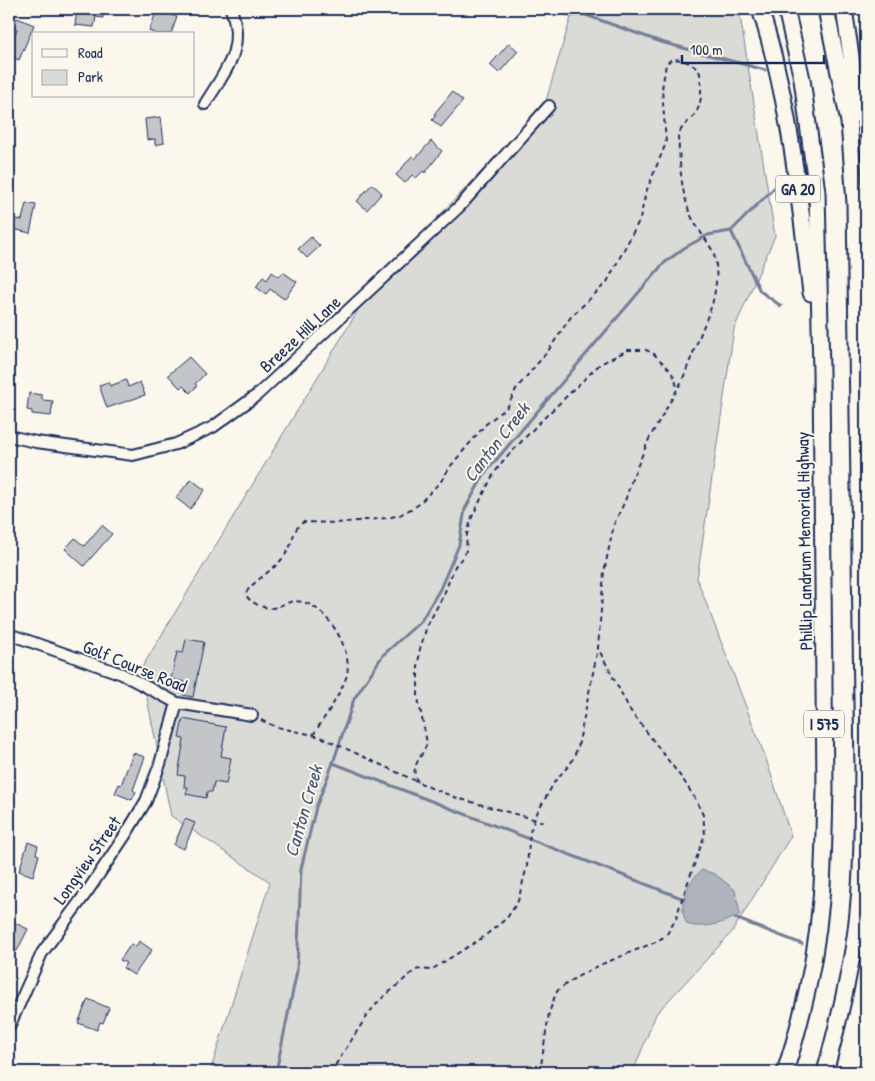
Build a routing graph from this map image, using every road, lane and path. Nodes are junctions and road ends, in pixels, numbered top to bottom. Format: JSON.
{"nodes":[{"id":1,"x":231,"y":9,"type":"edge"},
{"id":2,"x":760,"y":9,"type":"edge"},
{"id":3,"x":786,"y":9,"type":"edge"},
{"id":4,"x":826,"y":9,"type":"edge"},
{"id":5,"x":844,"y":9,"type":"edge"},
{"id":6,"x":205,"y":104,"type":"dead end"},
{"id":7,"x":549,"y":106,"type":"dead end"},
{"id":8,"x":855,"y":203,"type":"junction"},
{"id":9,"x":821,"y":372,"type":"junction"},
{"id":10,"x":677,"y":390,"type":"junction"},
{"id":11,"x":9,"y":436,"type":"edge"},
{"id":12,"x":9,"y":634,"type":"edge"},
{"id":13,"x":598,"y":648,"type":"junction"},
{"id":14,"x":177,"y":703,"type":"junction"},
{"id":15,"x":252,"y":715,"type":"joint"},
{"id":16,"x":313,"y":735,"type":"junction"},
{"id":17,"x":418,"y":782,"type":"junction"},
{"id":18,"x":535,"y":819,"type":"junction"},
{"id":19,"x":544,"y":822,"type":"dead end"},
{"id":20,"x":9,"y":1027,"type":"edge"},
{"id":21,"x":331,"y":1072,"type":"edge"},
{"id":22,"x":540,"y":1072,"type":"edge"},
{"id":23,"x":785,"y":1072,"type":"edge"},
{"id":24,"x":825,"y":1072,"type":"edge"}],
"edges":[{"from":1,"to":6,"type":"street"},
{"from":2,"to":9,"type":"highway","number":"GA 20"},
{"from":3,"to":9,"type":"highway","name":"Phillip Landrum Memorial Highway","number":"I 575"},
{"from":4,"to":8,"type":"highway","number":"I 575"},
{"from":5,"to":8,"type":"highway"},
{"from":7,"to":11,"type":"street","name":"Breeze Hill Lane"},
{"from":8,"to":24,"type":"highway","number":"I 575"},
{"from":9,"to":23,"type":"highway","name":"Phillip Landrum Memorial Highway","number":"I 575"},
{"from":10,"to":13,"type":"path"},
{"from":10,"to":16,"type":"path"},
{"from":10,"to":17,"type":"path"},
{"from":12,"to":14,"type":"street","name":"Golf Course Road"},
{"from":13,"to":18,"type":"path"},
{"from":13,"to":22,"type":"path"},
{"from":14,"to":15,"type":"street","name":"Golf Course Road"},
{"from":14,"to":20,"type":"street","name":"Longview Street"},
{"from":15,"to":16,"type":"path"},
{"from":16,"to":17,"type":"path"},
{"from":17,"to":18,"type":"path"},
{"from":18,"to":19,"type":"path"},
{"from":18,"to":21,"type":"path"}]}
